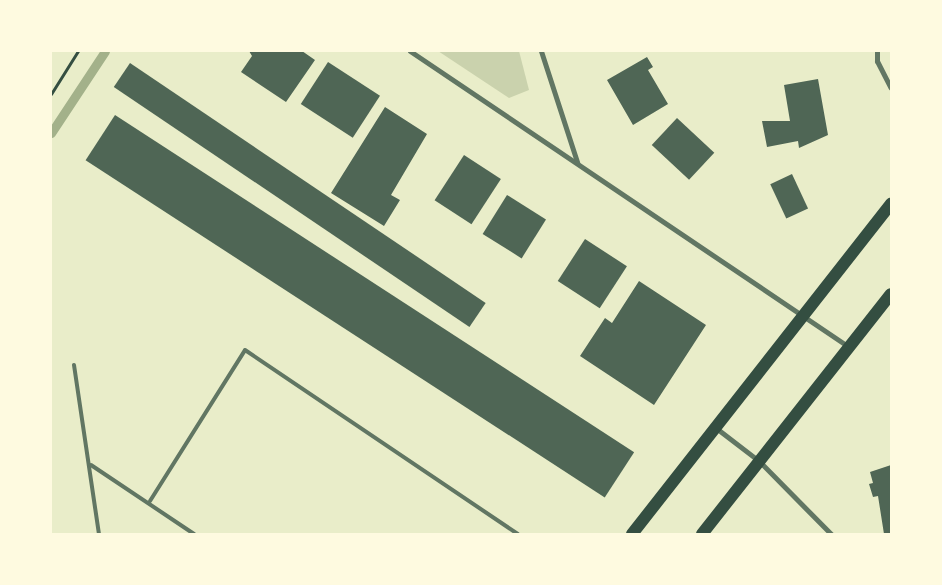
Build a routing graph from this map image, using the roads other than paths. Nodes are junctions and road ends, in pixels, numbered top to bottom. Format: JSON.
{"nodes":[{"id":1,"x":410,"y":51,"type":"edge"},
{"id":2,"x":541,"y":51,"type":"edge"},
{"id":3,"x":877,"y":51,"type":"edge"},
{"id":4,"x":891,"y":88,"type":"edge"},
{"id":5,"x":577,"y":162,"type":"junction"},
{"id":6,"x":891,"y":204,"type":"edge"},
{"id":7,"x":891,"y":294,"type":"edge"},
{"id":8,"x":804,"y":314,"type":"junction"},
{"id":9,"x":849,"y":347,"type":"junction"},
{"id":10,"x":74,"y":366,"type":"dead end"},
{"id":11,"x":716,"y":428,"type":"junction"},
{"id":12,"x":759,"y":462,"type":"junction"},
{"id":13,"x":91,"y":465,"type":"junction"},
{"id":14,"x":150,"y":501,"type":"junction"},
{"id":15,"x":100,"y":534,"type":"edge"},
{"id":16,"x":194,"y":534,"type":"edge"},
{"id":17,"x":518,"y":534,"type":"edge"},
{"id":18,"x":632,"y":534,"type":"edge"},
{"id":19,"x":702,"y":534,"type":"edge"},
{"id":20,"x":831,"y":534,"type":"edge"}],
"edges":[{"from":1,"to":5,"type":"street"},
{"from":2,"to":5,"type":"street"},
{"from":3,"to":4,"type":"street"},
{"from":5,"to":8,"type":"street"},
{"from":6,"to":8,"type":"main road"},
{"from":7,"to":9,"type":"main road"},
{"from":8,"to":9,"type":"street"},
{"from":8,"to":11,"type":"main road"},
{"from":9,"to":12,"type":"main road"},
{"from":10,"to":13,"type":"lane"},
{"from":11,"to":12,"type":"street"},
{"from":11,"to":18,"type":"main road"},
{"from":12,"to":19,"type":"main road"},
{"from":12,"to":20,"type":"street"},
{"from":13,"to":14,"type":"lane"},
{"from":13,"to":15,"type":"lane"},
{"from":14,"to":16,"type":"lane"},
{"from":14,"to":17,"type":"lane"}]}
